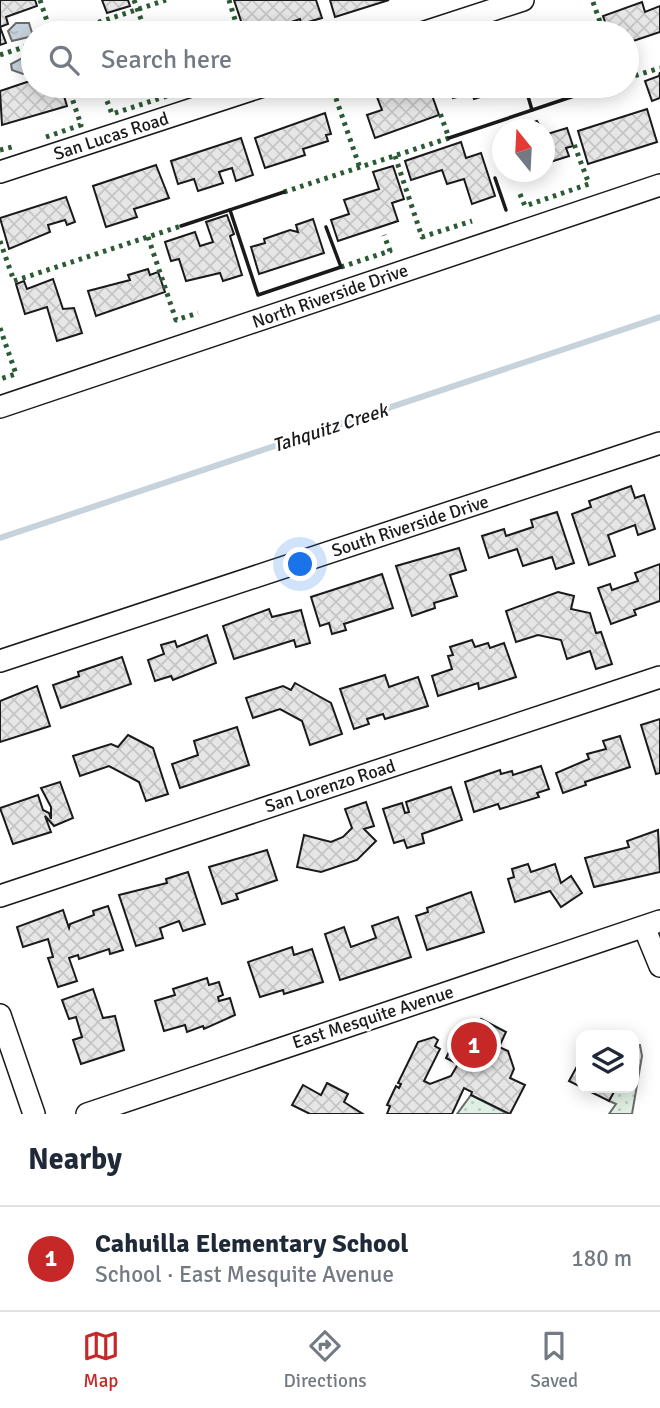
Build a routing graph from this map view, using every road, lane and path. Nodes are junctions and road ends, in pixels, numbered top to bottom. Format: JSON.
{"nodes":[{"id":1,"x":523,"y":0,"type":"edge"},
{"id":2,"x":459,"y":21,"type":"edge"},
{"id":3,"x":225,"y":98,"type":"edge"},
{"id":4,"x":0,"y":172,"type":"edge"},
{"id":5,"x":660,"y":185,"type":"edge"},
{"id":6,"x":0,"y":407,"type":"edge"},
{"id":7,"x":660,"y":443,"type":"edge"},
{"id":8,"x":0,"y":661,"type":"edge"},
{"id":9,"x":660,"y":677,"type":"edge"},
{"id":10,"x":0,"y":896,"type":"edge"},
{"id":11,"x":652,"y":924,"type":"edge"},
{"id":12,"x":660,"y":966,"type":"edge"},
{"id":13,"x":0,"y":1015,"type":"edge"},
{"id":14,"x":34,"y":1114,"type":"edge"},
{"id":15,"x":87,"y":1114,"type":"edge"}],
"edges":[{"from":1,"to":2,"type":"street"},
{"from":3,"to":4,"type":"street","name":"San Lucas Road"},
{"from":5,"to":6,"type":"street","name":"North Riverside Drive"},
{"from":7,"to":8,"type":"street","name":"South Riverside Drive"},
{"from":9,"to":10,"type":"street","name":"San Lorenzo Road"},
{"from":11,"to":12,"type":"street"},
{"from":11,"to":15,"type":"street","name":"East Mesquite Avenue"},
{"from":13,"to":14,"type":"street"}]}
